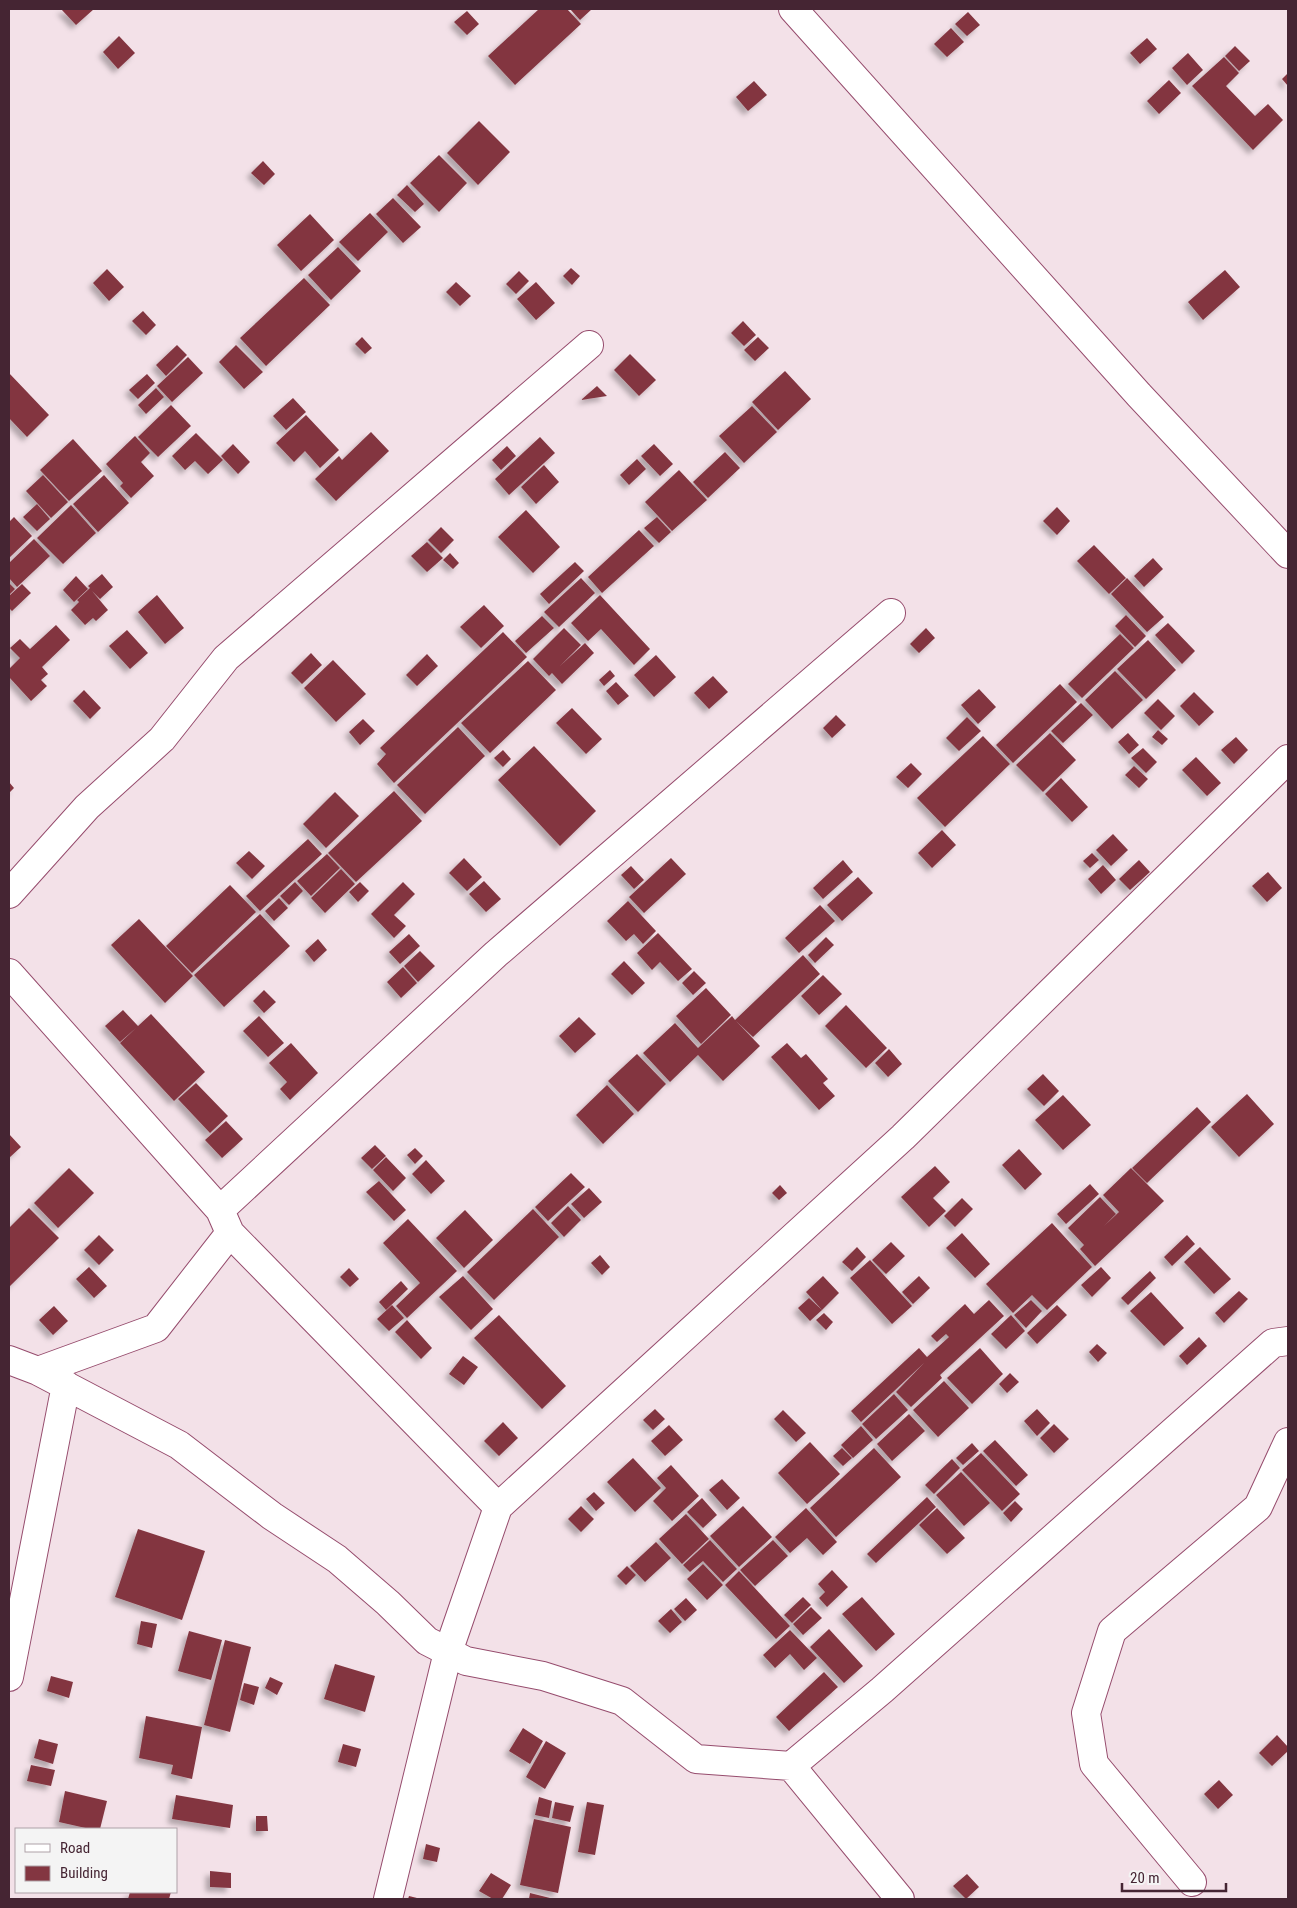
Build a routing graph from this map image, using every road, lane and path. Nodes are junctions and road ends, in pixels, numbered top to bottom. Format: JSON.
{"nodes":[{"id":1,"x":793,"y":9,"type":"edge"},
{"id":2,"x":589,"y":344,"type":"dead end"},
{"id":3,"x":1288,"y":554,"type":"edge"},
{"id":4,"x":891,"y":613,"type":"dead end"},
{"id":5,"x":1288,"y":759,"type":"edge"},
{"id":6,"x":9,"y":894,"type":"edge"},
{"id":7,"x":9,"y":973,"type":"edge"},
{"id":8,"x":225,"y":1222,"type":"junction"},
{"id":9,"x":1288,"y":1341,"type":"edge"},
{"id":10,"x":9,"y":1360,"type":"edge"},
{"id":11,"x":38,"y":1371,"type":"junction"},
{"id":12,"x":66,"y":1385,"type":"junction"},
{"id":13,"x":1288,"y":1442,"type":"edge"},
{"id":14,"x":498,"y":1508,"type":"junction"},
{"id":15,"x":448,"y":1652,"type":"junction"},
{"id":16,"x":9,"y":1677,"type":"edge"},
{"id":17,"x":791,"y":1766,"type":"junction"},
{"id":18,"x":1192,"y":1882,"type":"dead end"},
{"id":19,"x":388,"y":1899,"type":"edge"},
{"id":20,"x":900,"y":1899,"type":"edge"}],
"edges":[{"from":1,"to":3,"type":"street"},
{"from":2,"to":6,"type":"street"},
{"from":4,"to":8,"type":"street"},
{"from":5,"to":14,"type":"street"},
{"from":7,"to":8,"type":"street"},
{"from":8,"to":11,"type":"street"},
{"from":8,"to":14,"type":"street"},
{"from":9,"to":17,"type":"street"},
{"from":10,"to":11,"type":"street"},
{"from":11,"to":12,"type":"street"},
{"from":12,"to":15,"type":"street"},
{"from":12,"to":16,"type":"street"},
{"from":13,"to":18,"type":"street"},
{"from":14,"to":15,"type":"street"},
{"from":15,"to":17,"type":"street"},
{"from":15,"to":19,"type":"street"},
{"from":17,"to":20,"type":"street"}]}
